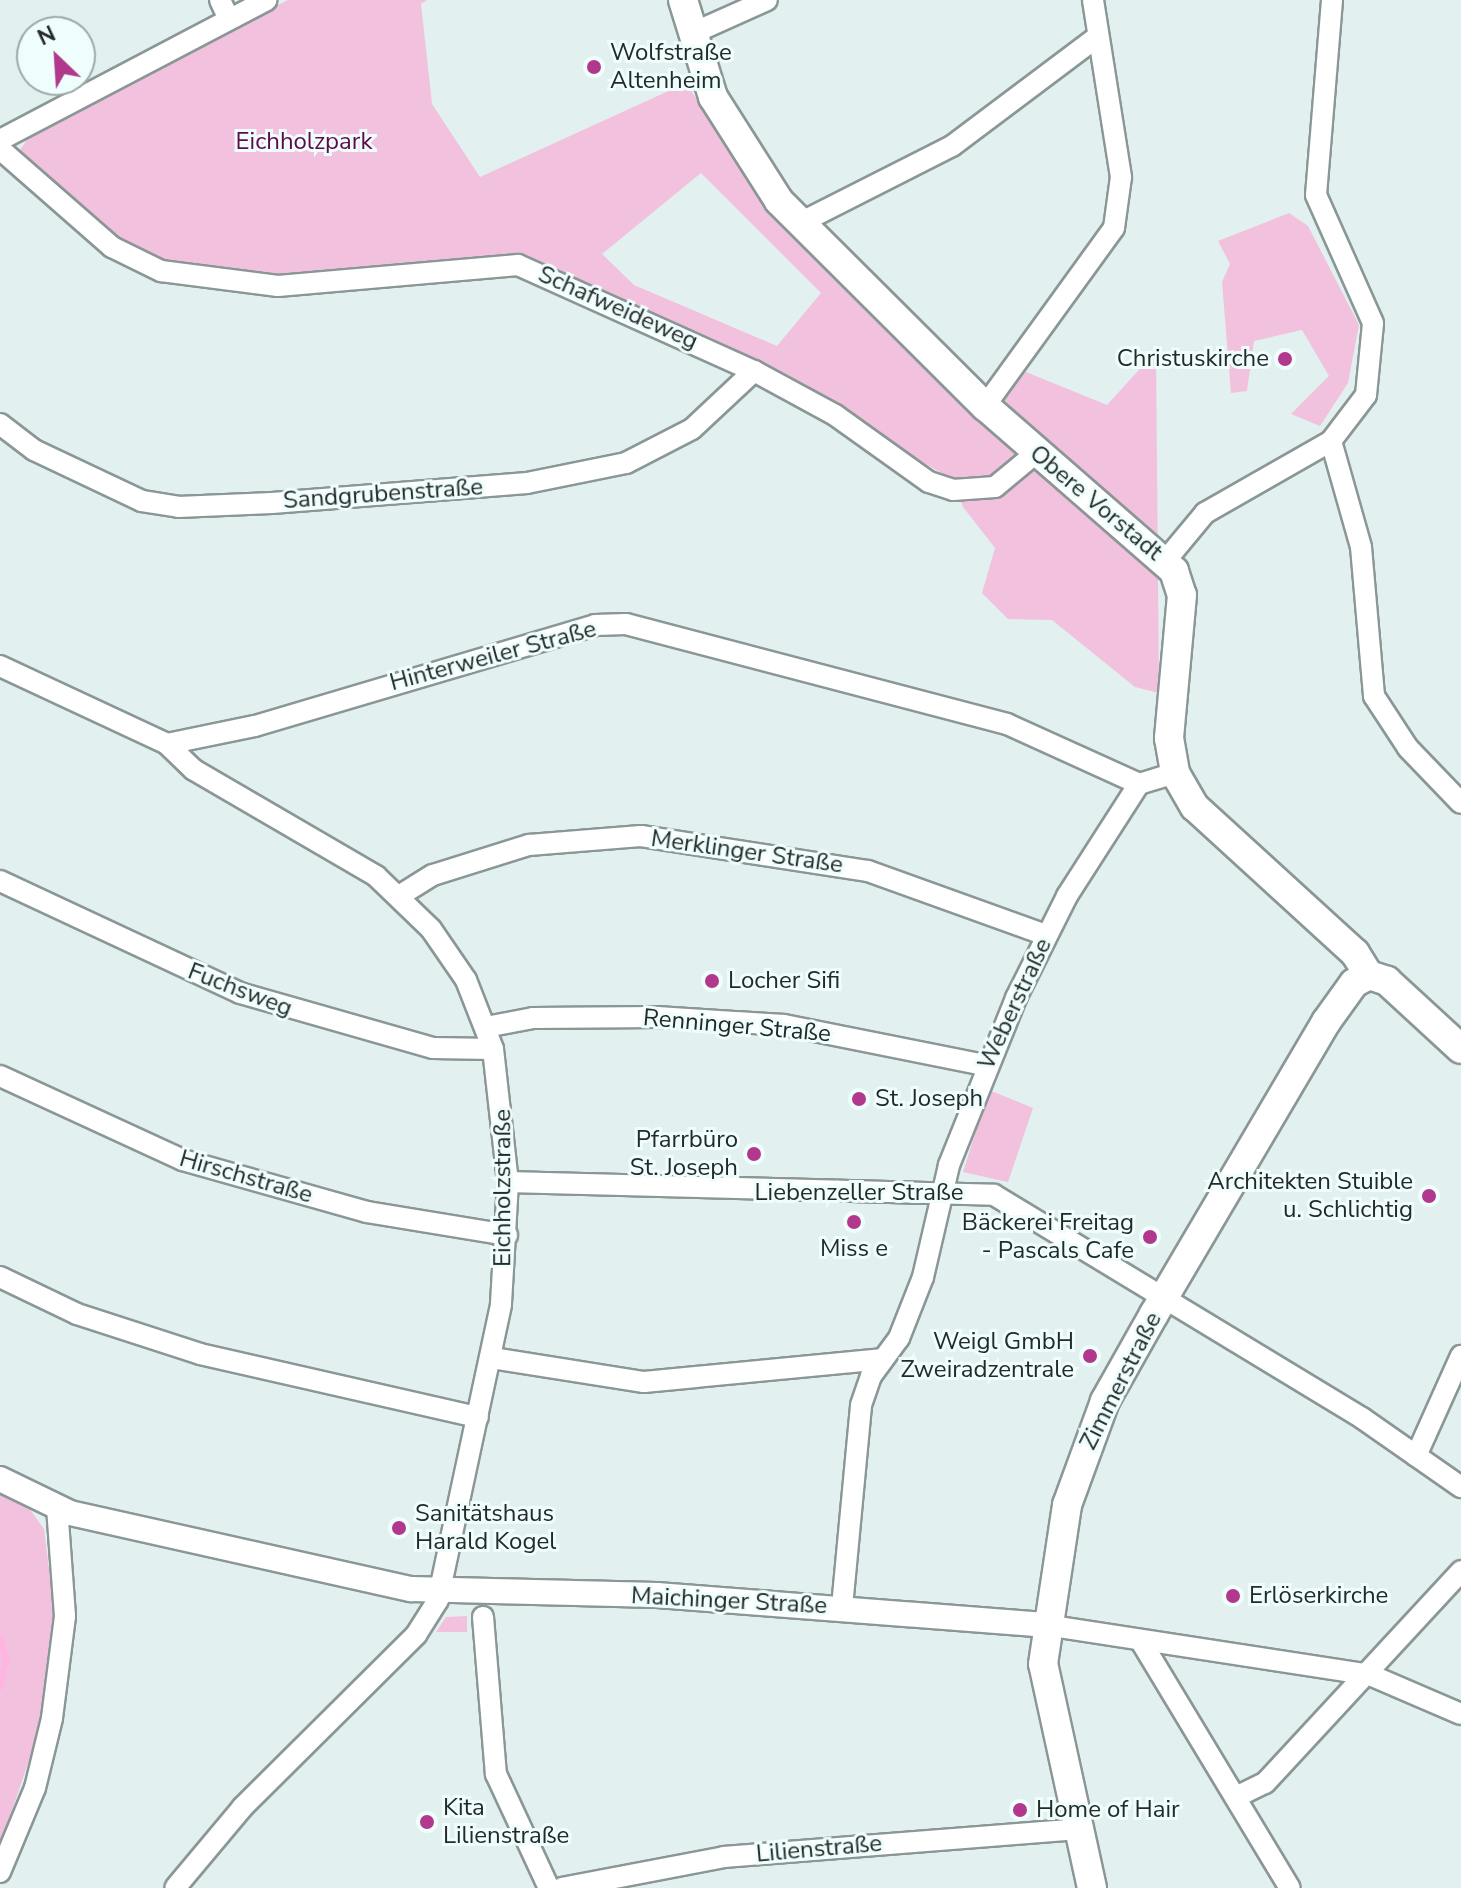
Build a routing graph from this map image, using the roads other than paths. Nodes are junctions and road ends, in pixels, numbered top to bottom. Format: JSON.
{"nodes":[{"id":1,"x":220,"y":0,"type":"edge"},
{"id":2,"x":267,"y":0,"type":"edge"},
{"id":3,"x":683,"y":0,"type":"edge"},
{"id":4,"x":767,"y":0,"type":"edge"},
{"id":5,"x":1093,"y":0,"type":"edge"},
{"id":6,"x":1332,"y":0,"type":"edge"},
{"id":7,"x":229,"y":19,"type":"junction"},
{"id":8,"x":691,"y":34,"type":"junction"},
{"id":9,"x":1097,"y":37,"type":"junction"},
{"id":10,"x":0,"y":140,"type":"edge"},
{"id":11,"x":0,"y":149,"type":"edge"},
{"id":12,"x":800,"y":223,"type":"junction"},
{"id":13,"x":754,"y":371,"type":"junction"},
{"id":14,"x":985,"y":406,"type":"junction"},
{"id":15,"x":0,"y":424,"type":"edge"},
{"id":16,"x":1331,"y":441,"type":"junction"},
{"id":17,"x":1036,"y":453,"type":"junction"},
{"id":18,"x":1166,"y":560,"type":"junction"},
{"id":19,"x":0,"y":666,"type":"edge"},
{"id":20,"x":167,"y":744,"type":"junction"},
{"id":21,"x":1175,"y":773,"type":"junction"},
{"id":22,"x":1139,"y":784,"type":"junction"},
{"id":23,"x":1461,"y":803,"type":"edge"},
{"id":24,"x":0,"y":881,"type":"edge"},
{"id":25,"x":399,"y":896,"type":"junction"},
{"id":26,"x":1046,"y":935,"type":"junction"},
{"id":27,"x":1369,"y":975,"type":"junction"},
{"id":28,"x":486,"y":1027,"type":"junction"},
{"id":29,"x":493,"y":1049,"type":"junction"},
{"id":30,"x":1461,"y":1049,"type":"edge"},
{"id":31,"x":985,"y":1065,"type":"junction"},
{"id":32,"x":0,"y":1076,"type":"edge"},
{"id":33,"x":508,"y":1182,"type":"junction"},
{"id":34,"x":944,"y":1190,"type":"junction"},
{"id":35,"x":507,"y":1235,"type":"junction"},
{"id":36,"x":0,"y":1277,"type":"edge"},
{"id":37,"x":1165,"y":1296,"type":"junction"},
{"id":38,"x":1461,"y":1356,"type":"edge"},
{"id":39,"x":492,"y":1358,"type":"junction"},
{"id":40,"x":881,"y":1359,"type":"junction"},
{"id":41,"x":478,"y":1417,"type":"junction"},
{"id":42,"x":1416,"y":1456,"type":"junction"},
{"id":43,"x":0,"y":1479,"type":"edge"},
{"id":44,"x":1461,"y":1487,"type":"edge"},
{"id":45,"x":57,"y":1507,"type":"junction"},
{"id":46,"x":1461,"y":1571,"type":"edge"},
{"id":47,"x":441,"y":1592,"type":"junction"},
{"id":48,"x":842,"y":1607,"type":"junction"},
{"id":49,"x":483,"y":1617,"type":"dead end"},
{"id":50,"x":1045,"y":1625,"type":"junction"},
{"id":51,"x":1142,"y":1643,"type":"junction"},
{"id":52,"x":1370,"y":1675,"type":"junction"},
{"id":53,"x":1461,"y":1714,"type":"edge"},
{"id":54,"x":1238,"y":1796,"type":"junction"},
{"id":55,"x":1078,"y":1829,"type":"junction"},
{"id":56,"x":0,"y":1872,"type":"edge"},
{"id":57,"x":175,"y":1888,"type":"edge"},
{"id":58,"x":549,"y":1888,"type":"edge"},
{"id":59,"x":562,"y":1888,"type":"edge"},
{"id":60,"x":1092,"y":1888,"type":"edge"},
{"id":61,"x":1290,"y":1888,"type":"edge"}],
"edges":[{"from":1,"to":7,"type":"street"},
{"from":2,"to":7,"type":"street"},
{"from":3,"to":8,"type":"main road","name":"Obere Vorstadt"},
{"from":4,"to":8,"type":"street"},
{"from":5,"to":9,"type":"street"},
{"from":6,"to":16,"type":"street"},
{"from":7,"to":10,"type":"street"},
{"from":8,"to":12,"type":"main road","name":"Obere Vorstadt"},
{"from":9,"to":12,"type":"street"},
{"from":9,"to":14,"type":"street"},
{"from":11,"to":13,"type":"street","name":"Schafweideweg"},
{"from":12,"to":14,"type":"main road","name":"Obere Vorstadt"},
{"from":13,"to":15,"type":"street","name":"Sandgrubenstraße"},
{"from":13,"to":17,"type":"street","name":"Schafweideweg"},
{"from":14,"to":17,"type":"main road","name":"Obere Vorstadt"},
{"from":16,"to":18,"type":"street"},
{"from":16,"to":23,"type":"street"},
{"from":17,"to":18,"type":"main road","name":"Obere Vorstadt"},
{"from":18,"to":21,"type":"main road","name":"Obere Vorstadt"},
{"from":19,"to":20,"type":"street"},
{"from":20,"to":22,"type":"street","name":"Hinterweiler Straße"},
{"from":20,"to":25,"type":"street","name":"Eichholzstraße"},
{"from":21,"to":22,"type":"street"},
{"from":21,"to":27,"type":"main road","name":"Obere Vorstadt"},
{"from":22,"to":26,"type":"street","name":"Weberstraße"},
{"from":24,"to":29,"type":"street","name":"Fuchsweg"},
{"from":25,"to":26,"type":"street","name":"Merklinger Straße"},
{"from":25,"to":28,"type":"street","name":"Eichholzstraße"},
{"from":26,"to":31,"type":"street","name":"Weberstraße"},
{"from":27,"to":30,"type":"main road","name":"Obere Vorstadt"},
{"from":27,"to":37,"type":"main road","name":"Zimmerstraße"},
{"from":28,"to":29,"type":"street","name":"Eichholzstraße"},
{"from":28,"to":31,"type":"street","name":"Renninger Straße"},
{"from":29,"to":33,"type":"street","name":"Eichholzstraße"},
{"from":31,"to":34,"type":"street","name":"Weberstraße"},
{"from":32,"to":35,"type":"street","name":"Hirschstraße"},
{"from":33,"to":34,"type":"street","name":"Liebenzeller Straße"},
{"from":33,"to":35,"type":"street","name":"Eichholzstraße"},
{"from":34,"to":37,"type":"street","name":"Liebenzeller Straße"},
{"from":34,"to":40,"type":"street","name":"Weberstraße"},
{"from":35,"to":39,"type":"street","name":"Eichholzstraße"},
{"from":36,"to":41,"type":"street"},
{"from":37,"to":42,"type":"street","name":"Liebenzeller Straße"},
{"from":37,"to":50,"type":"main road","name":"Zimmerstraße"},
{"from":38,"to":42,"type":"street"},
{"from":39,"to":40,"type":"street"},
{"from":39,"to":41,"type":"street","name":"Eichholzstraße"},
{"from":40,"to":48,"type":"street","name":"Weberstraße"},
{"from":41,"to":47,"type":"street","name":"Eichholzstraße"},
{"from":42,"to":44,"type":"street","name":"Liebenzeller Straße"},
{"from":43,"to":45,"type":"street","name":"Maichinger Straße"},
{"from":45,"to":47,"type":"street","name":"Maichinger Straße"},
{"from":45,"to":56,"type":"street"},
{"from":46,"to":52,"type":"street"},
{"from":47,"to":48,"type":"street","name":"Maichinger Straße"},
{"from":47,"to":57,"type":"street","name":"Eichholzstraße"},
{"from":48,"to":50,"type":"street","name":"Maichinger Straße"},
{"from":49,"to":58,"type":"street"},
{"from":50,"to":51,"type":"street","name":"Maichinger Straße"},
{"from":50,"to":55,"type":"main road","name":"Zimmerstraße"},
{"from":51,"to":52,"type":"street","name":"Maichinger Straße"},
{"from":51,"to":54,"type":"street"},
{"from":52,"to":53,"type":"street","name":"Maichinger Straße"},
{"from":52,"to":54,"type":"street"},
{"from":54,"to":61,"type":"street"},
{"from":55,"to":59,"type":"street","name":"Lilienstraße"},
{"from":55,"to":60,"type":"main road","name":"Zimmerstraße"}]}
